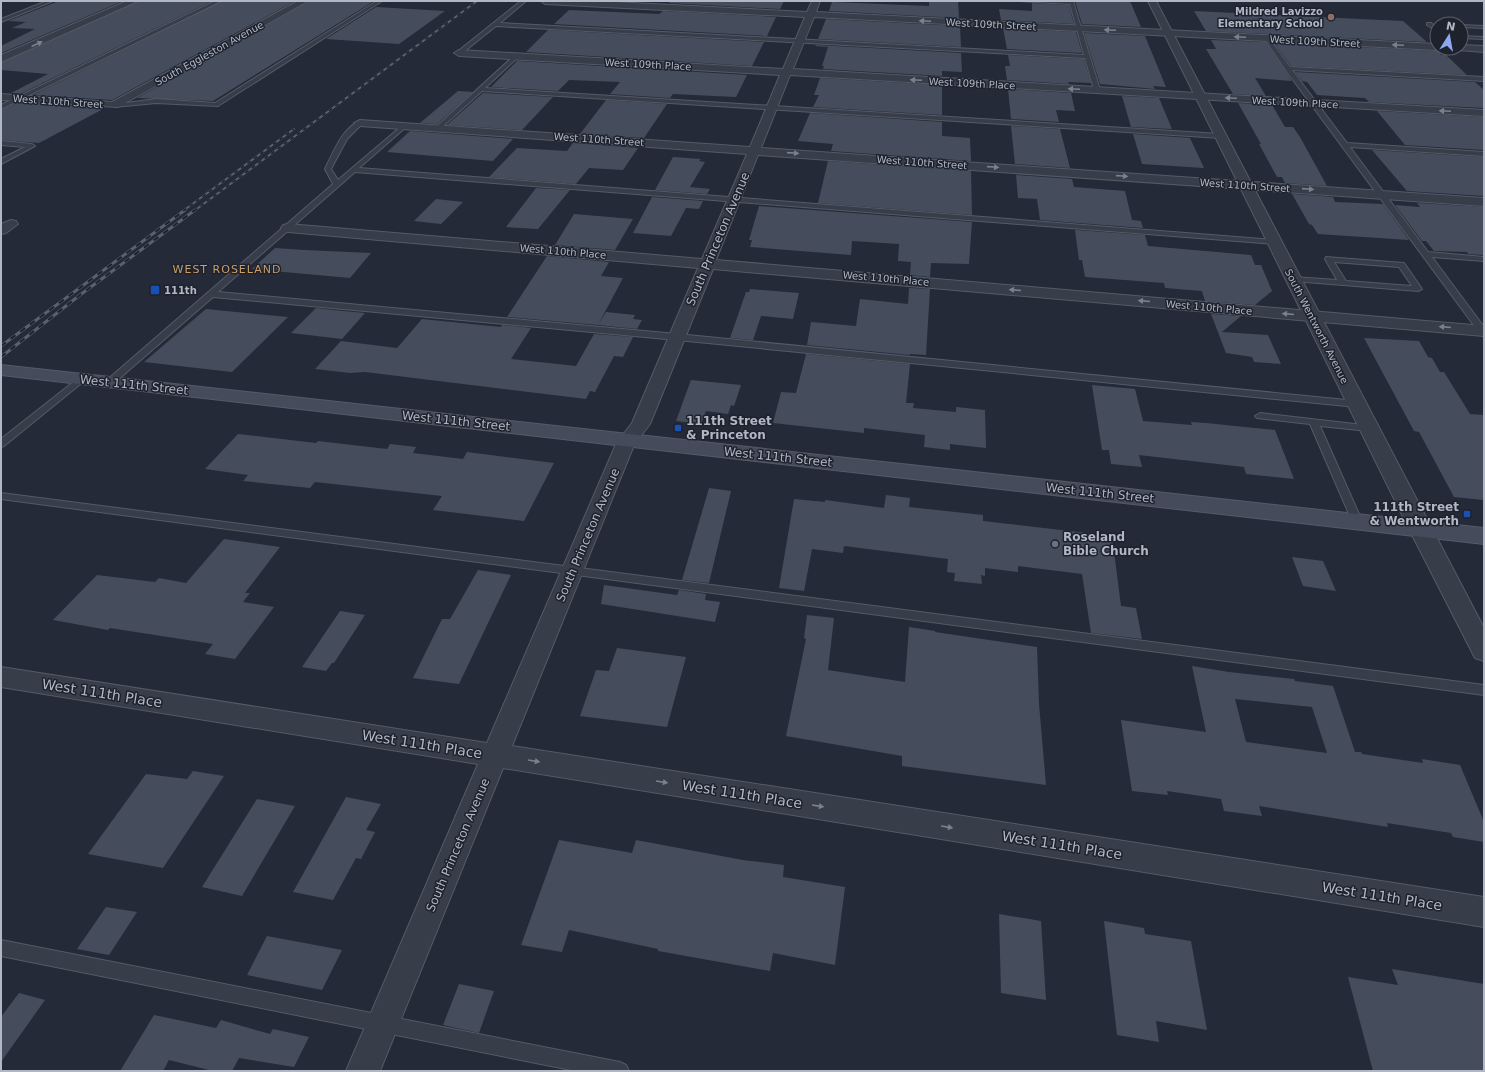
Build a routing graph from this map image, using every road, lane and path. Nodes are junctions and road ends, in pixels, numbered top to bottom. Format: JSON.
{"nodes":[{"id":1,"x":51,"y":1,"type":"edge"},
{"id":2,"x":134,"y":1,"type":"edge"},
{"id":3,"x":219,"y":1,"type":"edge"},
{"id":4,"x":304,"y":1,"type":"edge"},
{"id":5,"x":380,"y":1,"type":"edge"},
{"id":6,"x":524,"y":1,"type":"edge"},
{"id":7,"x":545,"y":1,"type":"edge"},
{"id":8,"x":816,"y":1,"type":"edge"},
{"id":9,"x":1022,"y":1,"type":"edge"},
{"id":10,"x":1152,"y":1,"type":"edge"},
{"id":11,"x":1071,"y":2,"type":"edge"},
{"id":12,"x":811,"y":15,"type":"junction"},
{"id":13,"x":1,"y":21,"type":"edge"},
{"id":14,"x":494,"y":24,"type":"junction"},
{"id":15,"x":1469,"y":26,"type":"edge"},
{"id":16,"x":1484,"y":27,"type":"edge"},
{"id":17,"x":1079,"y":28,"type":"junction"},
{"id":18,"x":1168,"y":33,"type":"junction"},
{"id":19,"x":1469,"y":37,"type":"edge"},
{"id":20,"x":1266,"y":38,"type":"junction"},
{"id":21,"x":1484,"y":38,"type":"edge"},
{"id":22,"x":800,"y":41,"type":"junction"},
{"id":23,"x":1429,"y":47,"type":"edge"},
{"id":24,"x":1469,"y":48,"type":"edge"},
{"id":25,"x":1484,"y":49,"type":"edge"},
{"id":26,"x":459,"y":52,"type":"joint"},
{"id":27,"x":516,"y":56,"type":"junction"},
{"id":28,"x":1087,"y":57,"type":"junction"},
{"id":29,"x":1,"y":59,"type":"edge"},
{"id":30,"x":1288,"y":68,"type":"junction"},
{"id":31,"x":787,"y":72,"type":"junction"},
{"id":32,"x":1484,"y":79,"type":"edge"},
{"id":33,"x":480,"y":89,"type":"junction"},
{"id":34,"x":1097,"y":90,"type":"junction"},
{"id":35,"x":1200,"y":96,"type":"junction"},
{"id":36,"x":1,"y":97,"type":"edge"},
{"id":37,"x":19,"y":98,"type":"junction"},
{"id":38,"x":1314,"y":103,"type":"junction"},
{"id":39,"x":114,"y":105,"type":"junction"},
{"id":40,"x":1,"y":107,"type":"edge"},
{"id":41,"x":772,"y":108,"type":"junction"},
{"id":42,"x":1484,"y":113,"type":"edge"},
{"id":43,"x":360,"y":123,"type":"joint"},
{"id":44,"x":404,"y":126,"type":"junction"},
{"id":45,"x":438,"y":128,"type":"junction"},
{"id":46,"x":1221,"y":136,"type":"junction"},
{"id":47,"x":1,"y":143,"type":"edge"},
{"id":48,"x":1345,"y":145,"type":"junction"},
{"id":49,"x":754,"y":150,"type":"junction"},
{"id":50,"x":1484,"y":154,"type":"edge"},
{"id":51,"x":1,"y":162,"type":"edge"},
{"id":52,"x":354,"y":170,"type":"junction"},
{"id":53,"x":337,"y":185,"type":"junction"},
{"id":54,"x":1246,"y":185,"type":"junction"},
{"id":55,"x":1381,"y":195,"type":"junction"},
{"id":56,"x":734,"y":200,"type":"junction"},
{"id":57,"x":1484,"y":202,"type":"edge"},
{"id":58,"x":288,"y":228,"type":"junction"},
{"id":59,"x":1275,"y":242,"type":"junction"},
{"id":60,"x":1426,"y":254,"type":"junction"},
{"id":61,"x":1484,"y":259,"type":"edge"},
{"id":62,"x":708,"y":263,"type":"junction"},
{"id":63,"x":1293,"y":279,"type":"junction"},
{"id":64,"x":1343,"y":283,"type":"junction"},
{"id":65,"x":212,"y":294,"type":"junction"},
{"id":66,"x":1312,"y":316,"type":"junction"},
{"id":67,"x":1483,"y":331,"type":"edge"},
{"id":68,"x":677,"y":337,"type":"junction"},
{"id":69,"x":1,"y":370,"type":"edge"},
{"id":70,"x":81,"y":379,"type":"junction"},
{"id":71,"x":110,"y":382,"type":"junction"},
{"id":72,"x":1357,"y":404,"type":"junction"},
{"id":73,"x":1260,"y":416,"type":"dead end"},
{"id":74,"x":1314,"y":422,"type":"junction"},
{"id":75,"x":1369,"y":428,"type":"junction"},
{"id":76,"x":628,"y":440,"type":"junction"},
{"id":77,"x":1,"y":444,"type":"edge"},
{"id":78,"x":1,"y":496,"type":"edge"},
{"id":79,"x":1356,"y":521,"type":"junction"},
{"id":80,"x":1420,"y":529,"type":"junction"},
{"id":81,"x":1484,"y":536,"type":"edge"},
{"id":82,"x":572,"y":571,"type":"junction"},
{"id":83,"x":1484,"y":651,"type":"edge"},
{"id":84,"x":1,"y":676,"type":"edge"},
{"id":85,"x":1484,"y":690,"type":"edge"},
{"id":86,"x":495,"y":755,"type":"junction"},
{"id":87,"x":1484,"y":912,"type":"edge"},
{"id":88,"x":1,"y":948,"type":"edge"},
{"id":89,"x":382,"y":1024,"type":"junction"},
{"id":90,"x":362,"y":1071,"type":"edge"},
{"id":91,"x":620,"y":1071,"type":"edge"}],
"edges":[{"from":1,"to":13,"type":"lane"},
{"from":29,"to":2,"type":"street","one_way":true},
{"from":3,"to":37,"type":"lane"},
{"from":4,"to":39,"type":"street","name":"South Eggleston Avenue"},
{"from":5,"to":39,"type":"lane"},
{"from":6,"to":14,"type":"lane"},
{"from":7,"to":12,"type":"street","name":"West 109th Street"},
{"from":8,"to":12,"type":"street","name":"South Princeton Avenue"},
{"from":9,"to":11,"type":"lane"},
{"from":10,"to":18,"type":"street","name":"South Wentworth Avenue"},
{"from":11,"to":17,"type":"lane"},
{"from":17,"to":12,"type":"street","name":"West 109th Street","one_way":true},
{"from":12,"to":22,"type":"street","name":"South Princeton Avenue"},
{"from":14,"to":22,"type":"lane"},
{"from":14,"to":26,"type":"lane"},
{"from":15,"to":16,"type":"lane"},
{"from":18,"to":17,"type":"street","name":"West 109th Street","one_way":true},
{"from":17,"to":28,"type":"lane"},
{"from":20,"to":18,"type":"street","name":"West 109th Street","one_way":true},
{"from":18,"to":35,"type":"street","name":"South Wentworth Avenue"},
{"from":19,"to":21,"type":"lane"},
{"from":23,"to":20,"type":"street","name":"West 109th Street","one_way":true},
{"from":20,"to":30,"type":"lane"},
{"from":22,"to":28,"type":"lane"},
{"from":22,"to":31,"type":"street","name":"South Princeton Avenue"},
{"from":24,"to":25,"type":"street"},
{"from":26,"to":27,"type":"street","name":"West 109th Place"},
{"from":27,"to":31,"type":"street","name":"West 109th Place"},
{"from":27,"to":33,"type":"lane"},
{"from":28,"to":34,"type":"lane"},
{"from":30,"to":32,"type":"lane"},
{"from":30,"to":38,"type":"lane"},
{"from":34,"to":31,"type":"street","name":"West 109th Place","one_way":true},
{"from":31,"to":41,"type":"street","name":"South Princeton Avenue"},
{"from":33,"to":41,"type":"lane"},
{"from":33,"to":45,"type":"lane"},
{"from":34,"to":35,"type":"street","name":"West 109th Place"},
{"from":38,"to":35,"type":"street","name":"West 109th Place","one_way":true},
{"from":35,"to":46,"type":"street","name":"South Wentworth Avenue"},
{"from":36,"to":37,"type":"street","name":"West 110th Street"},
{"from":37,"to":39,"type":"street","name":"West 110th Street"},
{"from":37,"to":40,"type":"lane"},
{"from":42,"to":38,"type":"street","name":"West 109th Place","one_way":true},
{"from":38,"to":48,"type":"lane"},
{"from":41,"to":46,"type":"lane"},
{"from":41,"to":49,"type":"street","name":"South Princeton Avenue"},
{"from":43,"to":44,"type":"street","name":"West 110th Street"},
{"from":43,"to":53,"type":"lane"},
{"from":44,"to":45,"type":"street","name":"West 110th Street"},
{"from":44,"to":52,"type":"lane"},
{"from":45,"to":49,"type":"street","name":"West 110th Street"},
{"from":46,"to":54,"type":"street","name":"South Wentworth Avenue"},
{"from":47,"to":51,"type":"lane"},
{"from":48,"to":50,"type":"lane"},
{"from":48,"to":55,"type":"lane"},
{"from":49,"to":54,"type":"street","name":"West 110th Street","one_way":true},
{"from":49,"to":56,"type":"street","name":"South Princeton Avenue"},
{"from":52,"to":53,"type":"lane"},
{"from":52,"to":56,"type":"lane"},
{"from":53,"to":58,"type":"lane"},
{"from":54,"to":55,"type":"street","name":"West 110th Street","one_way":true},
{"from":54,"to":59,"type":"street","name":"South Wentworth Avenue"},
{"from":55,"to":57,"type":"street","name":"West 110th Street"},
{"from":55,"to":60,"type":"lane"},
{"from":56,"to":59,"type":"lane"},
{"from":56,"to":62,"type":"street","name":"South Princeton Avenue"},
{"from":58,"to":62,"type":"street","name":"West 110th Place"},
{"from":58,"to":65,"type":"lane"},
{"from":59,"to":63,"type":"street","name":"South Wentworth Avenue"},
{"from":60,"to":61,"type":"lane"},
{"from":60,"to":67,"type":"lane"},
{"from":66,"to":62,"type":"street","name":"West 110th Place","one_way":true},
{"from":62,"to":68,"type":"street","name":"South Princeton Avenue"},
{"from":63,"to":64,"type":"lane"},
{"from":63,"to":66,"type":"street","name":"South Wentworth Avenue"},
{"from":64,"to":64,"type":"lane"},
{"from":65,"to":68,"type":"lane"},
{"from":65,"to":71,"type":"lane"},
{"from":67,"to":66,"type":"street","name":"West 110th Place","one_way":true},
{"from":66,"to":72,"type":"street","name":"South Wentworth Avenue"},
{"from":68,"to":72,"type":"lane"},
{"from":68,"to":76,"type":"street","name":"South Princeton Avenue"},
{"from":69,"to":70,"type":"main road","name":"West 111th Street"},
{"from":70,"to":71,"type":"main road","name":"West 111th Street"},
{"from":70,"to":77,"type":"lane"},
{"from":71,"to":76,"type":"main road","name":"West 111th Street"},
{"from":72,"to":75,"type":"street","name":"South Wentworth Avenue"},
{"from":73,"to":74,"type":"lane"},
{"from":74,"to":75,"type":"lane"},
{"from":74,"to":79,"type":"lane"},
{"from":75,"to":80,"type":"street","name":"South Wentworth Avenue"},
{"from":76,"to":79,"type":"main road","name":"West 111th Street"},
{"from":76,"to":82,"type":"street","name":"South Princeton Avenue"},
{"from":78,"to":82,"type":"lane"},
{"from":79,"to":80,"type":"main road","name":"West 111th Street"},
{"from":80,"to":81,"type":"main road","name":"West 111th Street"},
{"from":80,"to":83,"type":"street","name":"South Wentworth Avenue"},
{"from":82,"to":85,"type":"lane"},
{"from":82,"to":86,"type":"street","name":"South Princeton Avenue"},
{"from":84,"to":86,"type":"street","name":"West 111th Place"},
{"from":86,"to":87,"type":"street","name":"West 111th Place","one_way":true},
{"from":86,"to":89,"type":"street","name":"South Princeton Avenue"},
{"from":88,"to":89,"type":"lane"},
{"from":89,"to":90,"type":"street","name":"South Princeton Avenue"},
{"from":89,"to":91,"type":"lane"}]}
